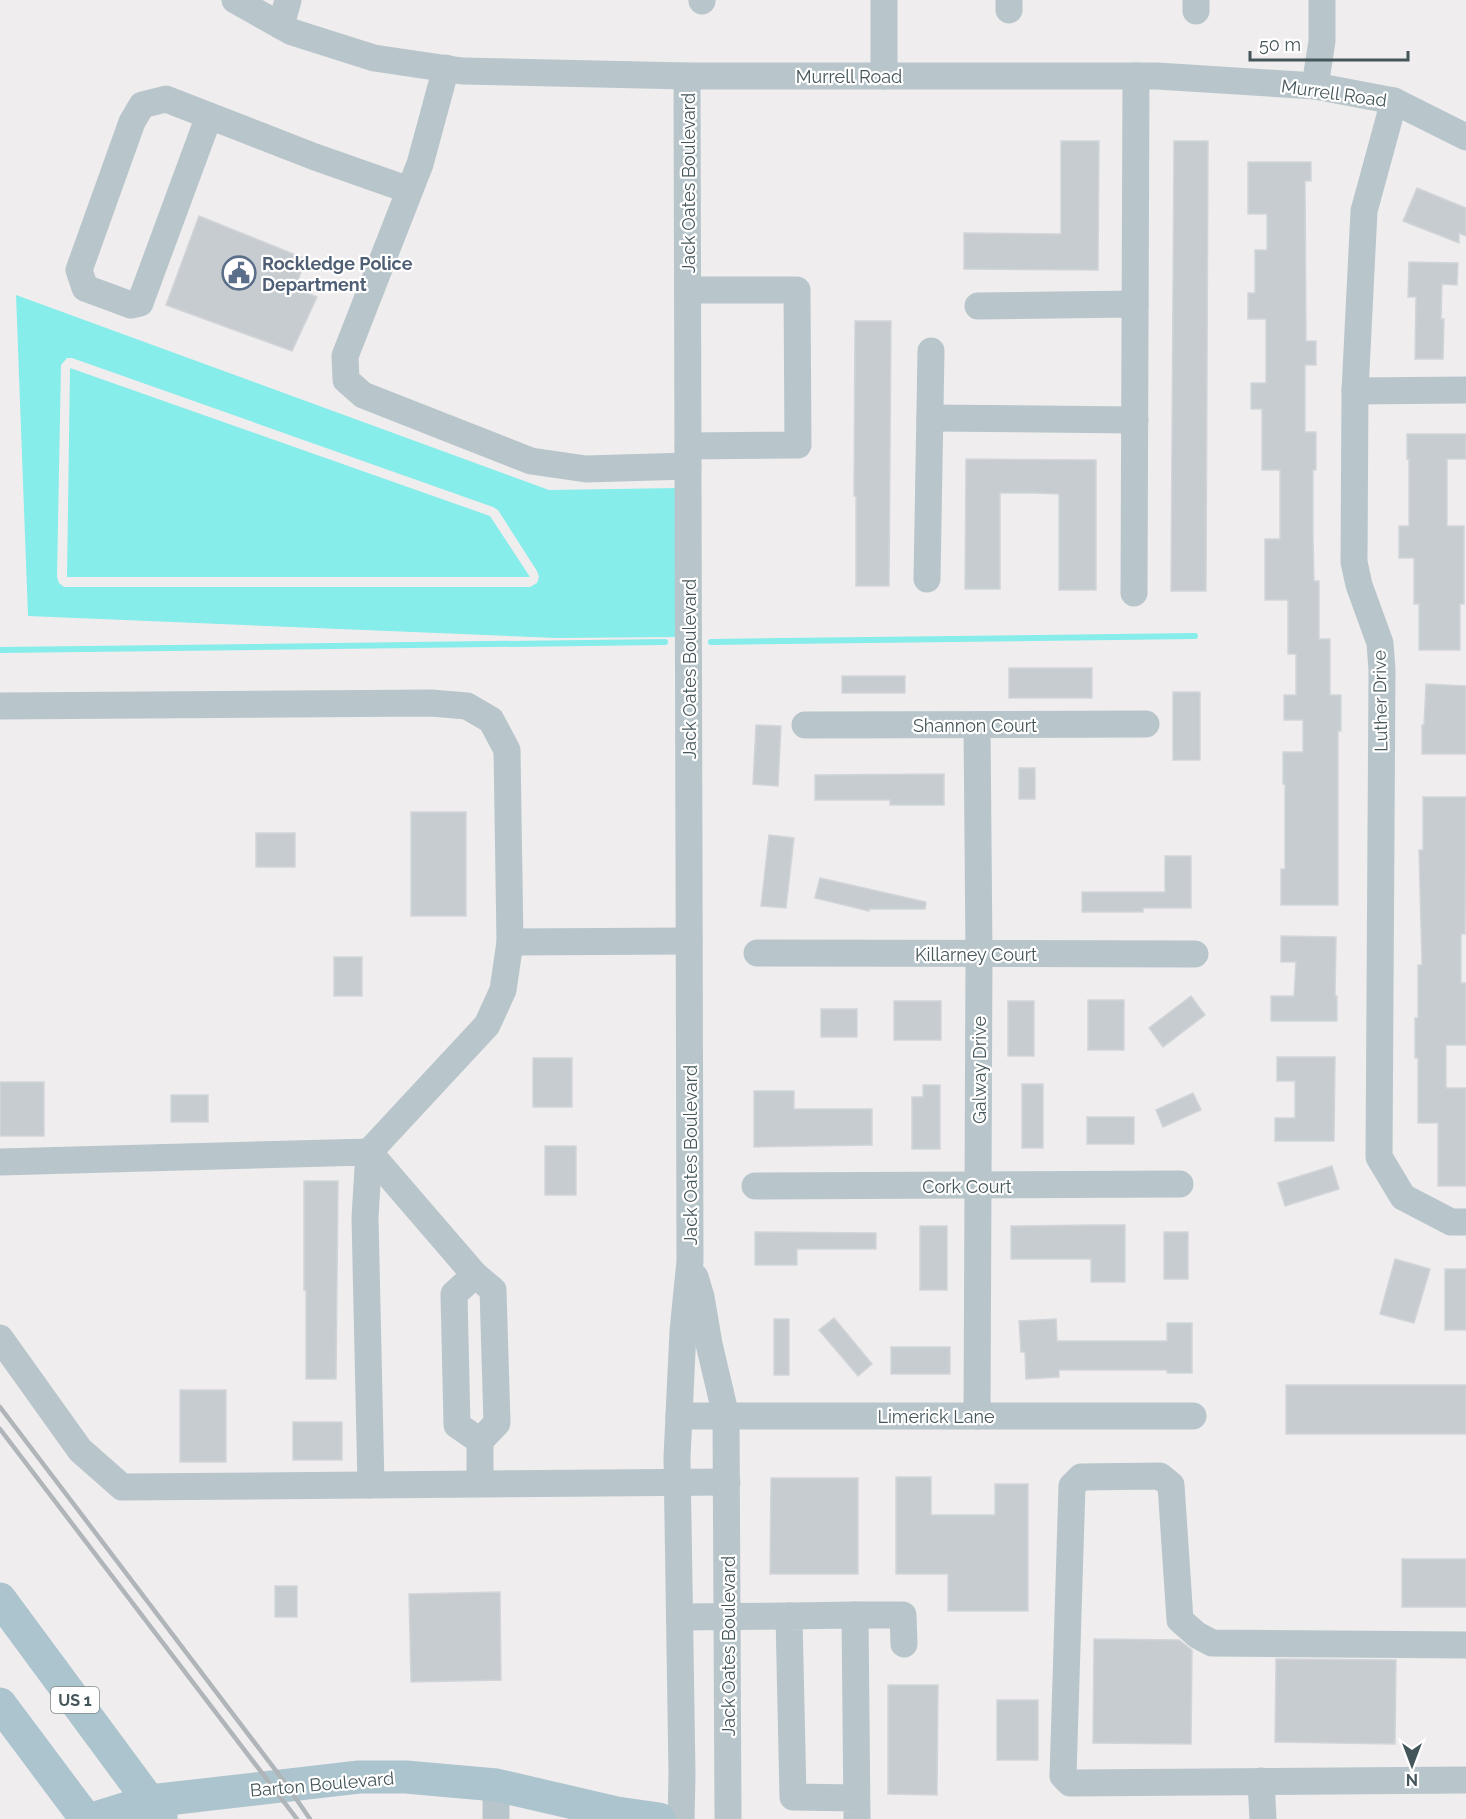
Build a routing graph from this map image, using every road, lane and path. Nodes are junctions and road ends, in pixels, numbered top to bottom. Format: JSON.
{"nodes":[{"id":1,"x":235,"y":0,"type":"edge"},
{"id":2,"x":288,"y":0,"type":"edge"},
{"id":3,"x":884,"y":0,"type":"edge"},
{"id":4,"x":1322,"y":0,"type":"edge"},
{"id":5,"x":281,"y":26,"type":"junction"},
{"id":6,"x":446,"y":68,"type":"junction"},
{"id":7,"x":687,"y":76,"type":"junction"},
{"id":8,"x":884,"y":76,"type":"junction"},
{"id":9,"x":1136,"y":76,"type":"junction"},
{"id":10,"x":1315,"y":86,"type":"junction"},
{"id":11,"x":1394,"y":101,"type":"junction"},
{"id":12,"x":209,"y":116,"type":"junction"},
{"id":13,"x":1466,"y":137,"type":"edge"},
{"id":14,"x":410,"y":190,"type":"junction"},
{"id":15,"x":688,"y":290,"type":"junction"},
{"id":16,"x":1135,"y":304,"type":"junction"},
{"id":17,"x":978,"y":306,"type":"dead end"},
{"id":18,"x":931,"y":351,"type":"dead end"},
{"id":19,"x":1466,"y":390,"type":"edge"},
{"id":20,"x":1354,"y":391,"type":"junction"},
{"id":21,"x":930,"y":418,"type":"junction"},
{"id":22,"x":1135,"y":420,"type":"junction"},
{"id":23,"x":688,"y":456,"type":"junction"},
{"id":24,"x":927,"y":579,"type":"dead end"},
{"id":25,"x":1134,"y":593,"type":"dead end"},
{"id":26,"x":0,"y":706,"type":"edge"},
{"id":27,"x":1146,"y":724,"type":"dead end"},
{"id":28,"x":804,"y":725,"type":"dead end"},
{"id":29,"x":977,"y":725,"type":"junction"},
{"id":30,"x":689,"y":941,"type":"junction"},
{"id":31,"x":510,"y":942,"type":"junction"},
{"id":32,"x":757,"y":953,"type":"dead end"},
{"id":33,"x":979,"y":954,"type":"junction"},
{"id":34,"x":1195,"y":954,"type":"dead end"},
{"id":35,"x":369,"y":1152,"type":"junction"},
{"id":36,"x":0,"y":1162,"type":"edge"},
{"id":37,"x":1180,"y":1184,"type":"dead end"},
{"id":38,"x":755,"y":1186,"type":"dead end"},
{"id":39,"x":979,"y":1186,"type":"junction"},
{"id":40,"x":1466,"y":1222,"type":"edge"},
{"id":41,"x":690,"y":1261,"type":"junction"},
{"id":42,"x":475,"y":1275,"type":"junction"},
{"id":43,"x":0,"y":1338,"type":"edge"},
{"id":44,"x":679,"y":1416,"type":"junction"},
{"id":45,"x":726,"y":1416,"type":"junction"},
{"id":46,"x":977,"y":1416,"type":"junction"},
{"id":47,"x":1193,"y":1416,"type":"dead end"},
{"id":48,"x":480,"y":1441,"type":"junction"},
{"id":49,"x":678,"y":1482,"type":"junction"},
{"id":50,"x":727,"y":1482,"type":"junction"},
{"id":51,"x":480,"y":1483,"type":"junction"},
{"id":52,"x":371,"y":1485,"type":"junction"},
{"id":53,"x":0,"y":1599,"type":"edge"},
{"id":54,"x":789,"y":1616,"type":"junction"},
{"id":55,"x":855,"y":1616,"type":"junction"},
{"id":56,"x":680,"y":1617,"type":"junction"},
{"id":57,"x":727,"y":1617,"type":"junction"},
{"id":58,"x":904,"y":1644,"type":"dead end"},
{"id":59,"x":1466,"y":1645,"type":"edge"},
{"id":60,"x":0,"y":1704,"type":"edge"},
{"id":61,"x":1466,"y":1780,"type":"edge"},
{"id":62,"x":1261,"y":1781,"type":"junction"},
{"id":63,"x":496,"y":1785,"type":"junction"},
{"id":64,"x":856,"y":1808,"type":"edge"},
{"id":65,"x":157,"y":1810,"type":"edge"},
{"id":66,"x":86,"y":1819,"type":"edge"},
{"id":67,"x":93,"y":1819,"type":"edge"},
{"id":68,"x":496,"y":1819,"type":"edge"},
{"id":69,"x":660,"y":1819,"type":"edge"},
{"id":70,"x":681,"y":1819,"type":"edge"},
{"id":71,"x":728,"y":1819,"type":"edge"},
{"id":72,"x":1263,"y":1819,"type":"edge"}],
"edges":[{"from":1,"to":5,"type":"street","name":"Murrell Road"},
{"from":2,"to":5,"type":"street"},
{"from":3,"to":8,"type":"street"},
{"from":4,"to":10,"type":"street"},
{"from":5,"to":6,"type":"street","name":"Murrell Road"},
{"from":6,"to":7,"type":"street","name":"Murrell Road"},
{"from":6,"to":14,"type":"street"},
{"from":7,"to":8,"type":"street","name":"Murrell Road"},
{"from":7,"to":15,"type":"street","name":"Jack Oates Boulevard"},
{"from":8,"to":9,"type":"street","name":"Murrell Road"},
{"from":9,"to":10,"type":"street","name":"Murrell Road"},
{"from":9,"to":16,"type":"street"},
{"from":10,"to":11,"type":"street","name":"Murrell Road"},
{"from":11,"to":13,"type":"street","name":"Murrell Road"},
{"from":11,"to":20,"type":"street","name":"Luther Drive"},
{"from":12,"to":12,"type":"street"},
{"from":12,"to":14,"type":"street"},
{"from":14,"to":23,"type":"street"},
{"from":15,"to":23,"type":"street","name":"Jack Oates Boulevard"},
{"from":15,"to":23,"type":"street"},
{"from":16,"to":17,"type":"street"},
{"from":16,"to":22,"type":"street"},
{"from":18,"to":21,"type":"street"},
{"from":19,"to":20,"type":"street"},
{"from":20,"to":40,"type":"street","name":"Luther Drive"},
{"from":21,"to":22,"type":"street"},
{"from":21,"to":24,"type":"street"},
{"from":22,"to":25,"type":"street"},
{"from":23,"to":30,"type":"street","name":"Jack Oates Boulevard"},
{"from":26,"to":31,"type":"street"},
{"from":27,"to":29,"type":"street","name":"Shannon Court"},
{"from":28,"to":29,"type":"street","name":"Shannon Court"},
{"from":29,"to":33,"type":"street","name":"Galway Drive"},
{"from":30,"to":31,"type":"street"},
{"from":30,"to":41,"type":"street","name":"Jack Oates Boulevard"},
{"from":31,"to":35,"type":"street"},
{"from":32,"to":33,"type":"street","name":"Killarney Court"},
{"from":33,"to":34,"type":"street","name":"Killarney Court"},
{"from":33,"to":39,"type":"street","name":"Galway Drive"},
{"from":35,"to":36,"type":"street"},
{"from":35,"to":42,"type":"street"},
{"from":35,"to":52,"type":"street"},
{"from":37,"to":39,"type":"street","name":"Cork Court"},
{"from":38,"to":39,"type":"street","name":"Cork Court"},
{"from":39,"to":46,"type":"street","name":"Galway Drive"},
{"from":41,"to":44,"type":"street","name":"Jack Oates Boulevard"},
{"from":41,"to":45,"type":"street","name":"Jack Oates Boulevard"},
{"from":42,"to":48,"type":"street"},
{"from":42,"to":48,"type":"street"},
{"from":43,"to":52,"type":"street"},
{"from":44,"to":45,"type":"street","name":"Limerick Lane"},
{"from":44,"to":49,"type":"street","name":"Jack Oates Boulevard"},
{"from":45,"to":46,"type":"street","name":"Limerick Lane"},
{"from":45,"to":50,"type":"street","name":"Jack Oates Boulevard"},
{"from":46,"to":47,"type":"street","name":"Limerick Lane"},
{"from":48,"to":51,"type":"street"},
{"from":49,"to":50,"type":"street"},
{"from":49,"to":51,"type":"street"},
{"from":49,"to":56,"type":"street","name":"Jack Oates Boulevard"},
{"from":50,"to":57,"type":"street","name":"Jack Oates Boulevard"},
{"from":51,"to":52,"type":"street"},
{"from":53,"to":65,"type":"main road","number":"US 1"},
{"from":54,"to":55,"type":"street"},
{"from":54,"to":57,"type":"street"},
{"from":54,"to":64,"type":"street"},
{"from":55,"to":58,"type":"street"},
{"from":55,"to":64,"type":"street"},
{"from":56,"to":57,"type":"street"},
{"from":56,"to":70,"type":"street","name":"Jack Oates Boulevard"},
{"from":57,"to":71,"type":"street","name":"Jack Oates Boulevard"},
{"from":59,"to":62,"type":"street"},
{"from":60,"to":66,"type":"main road"},
{"from":61,"to":62,"type":"street"},
{"from":62,"to":72,"type":"street"},
{"from":63,"to":65,"type":"main road","name":"Barton Boulevard"},
{"from":63,"to":68,"type":"street"},
{"from":63,"to":69,"type":"main road","name":"Barton Boulevard"},
{"from":65,"to":67,"type":"main road","name":"Barton Boulevard"}]}
